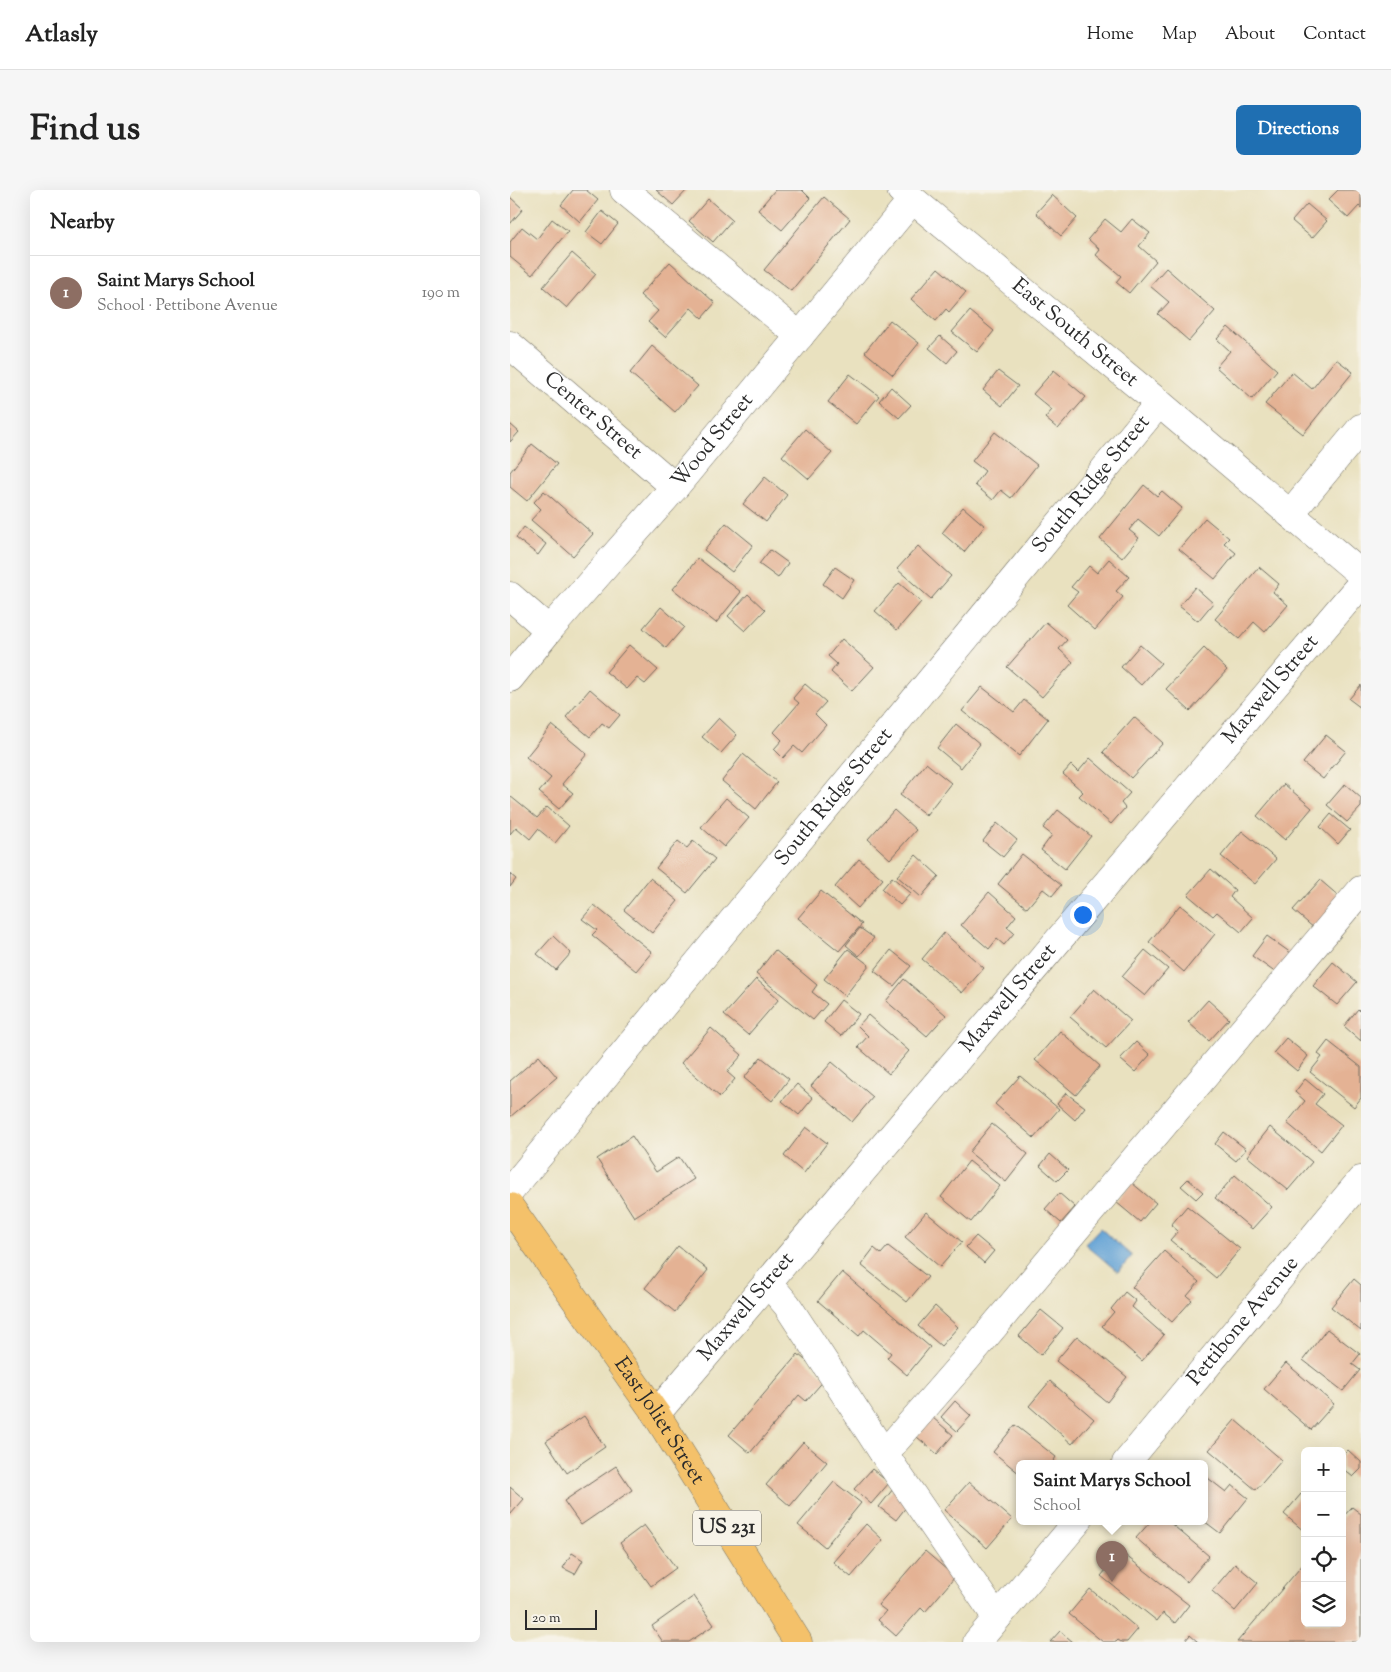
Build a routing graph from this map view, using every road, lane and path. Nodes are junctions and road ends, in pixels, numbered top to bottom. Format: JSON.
{"nodes":[{"id":1,"x":624,"y":190,"type":"edge"},
{"id":2,"x":906,"y":195,"type":"edge"},
{"id":3,"x":800,"y":336,"type":"junction"},
{"id":4,"x":510,"y":345,"type":"edge"},
{"id":5,"x":1159,"y":403,"type":"junction"},
{"id":6,"x":1361,"y":428,"type":"edge"},
{"id":7,"x":675,"y":487,"type":"junction"},
{"id":8,"x":1290,"y":514,"type":"junction"},
{"id":9,"x":1361,"y":574,"type":"edge"},
{"id":10,"x":1361,"y":584,"type":"edge"},
{"id":11,"x":510,"y":596,"type":"edge"},
{"id":12,"x":549,"y":630,"type":"junction"},
{"id":13,"x":510,"y":678,"type":"edge"},
{"id":14,"x":1361,"y":890,"type":"edge"},
{"id":15,"x":1361,"y":1180,"type":"edge"},
{"id":16,"x":510,"y":1191,"type":"edge"},
{"id":17,"x":510,"y":1207,"type":"edge"},
{"id":18,"x":768,"y":1283,"type":"junction"},
{"id":19,"x":656,"y":1414,"type":"junction"},
{"id":20,"x":884,"y":1454,"type":"junction"},
{"id":21,"x":1128,"y":1460,"type":"edge"},
{"id":22,"x":1075,"y":1525,"type":"edge"},
{"id":23,"x":997,"y":1618,"type":"junction"},
{"id":24,"x":798,"y":1642,"type":"edge"},
{"id":25,"x":977,"y":1642,"type":"edge"}],
"edges":[{"from":1,"to":3,"type":"street"},
{"from":2,"to":3,"type":"street","name":"Wood Street"},
{"from":2,"to":5,"type":"street","name":"East South Street"},
{"from":3,"to":7,"type":"street","name":"Wood Street"},
{"from":4,"to":7,"type":"street","name":"Center Street"},
{"from":5,"to":8,"type":"street","name":"East South Street"},
{"from":5,"to":16,"type":"street","name":"South Ridge Street"},
{"from":6,"to":8,"type":"street"},
{"from":7,"to":12,"type":"street","name":"Wood Street"},
{"from":8,"to":9,"type":"street","name":"East South Street"},
{"from":10,"to":18,"type":"street","name":"Maxwell Street"},
{"from":11,"to":12,"type":"street"},
{"from":12,"to":13,"type":"street","name":"Wood Street"},
{"from":14,"to":20,"type":"street"},
{"from":15,"to":21,"type":"street","name":"Pettibone Avenue"},
{"from":17,"to":19,"type":"main road","name":"East Joliet Street","number":"US 231"},
{"from":18,"to":19,"type":"street","name":"Maxwell Street"},
{"from":18,"to":20,"type":"street"},
{"from":19,"to":24,"type":"main road","name":"East Joliet Street","number":"US 231"},
{"from":20,"to":23,"type":"street"},
{"from":22,"to":23,"type":"street"},
{"from":23,"to":25,"type":"street"}]}
